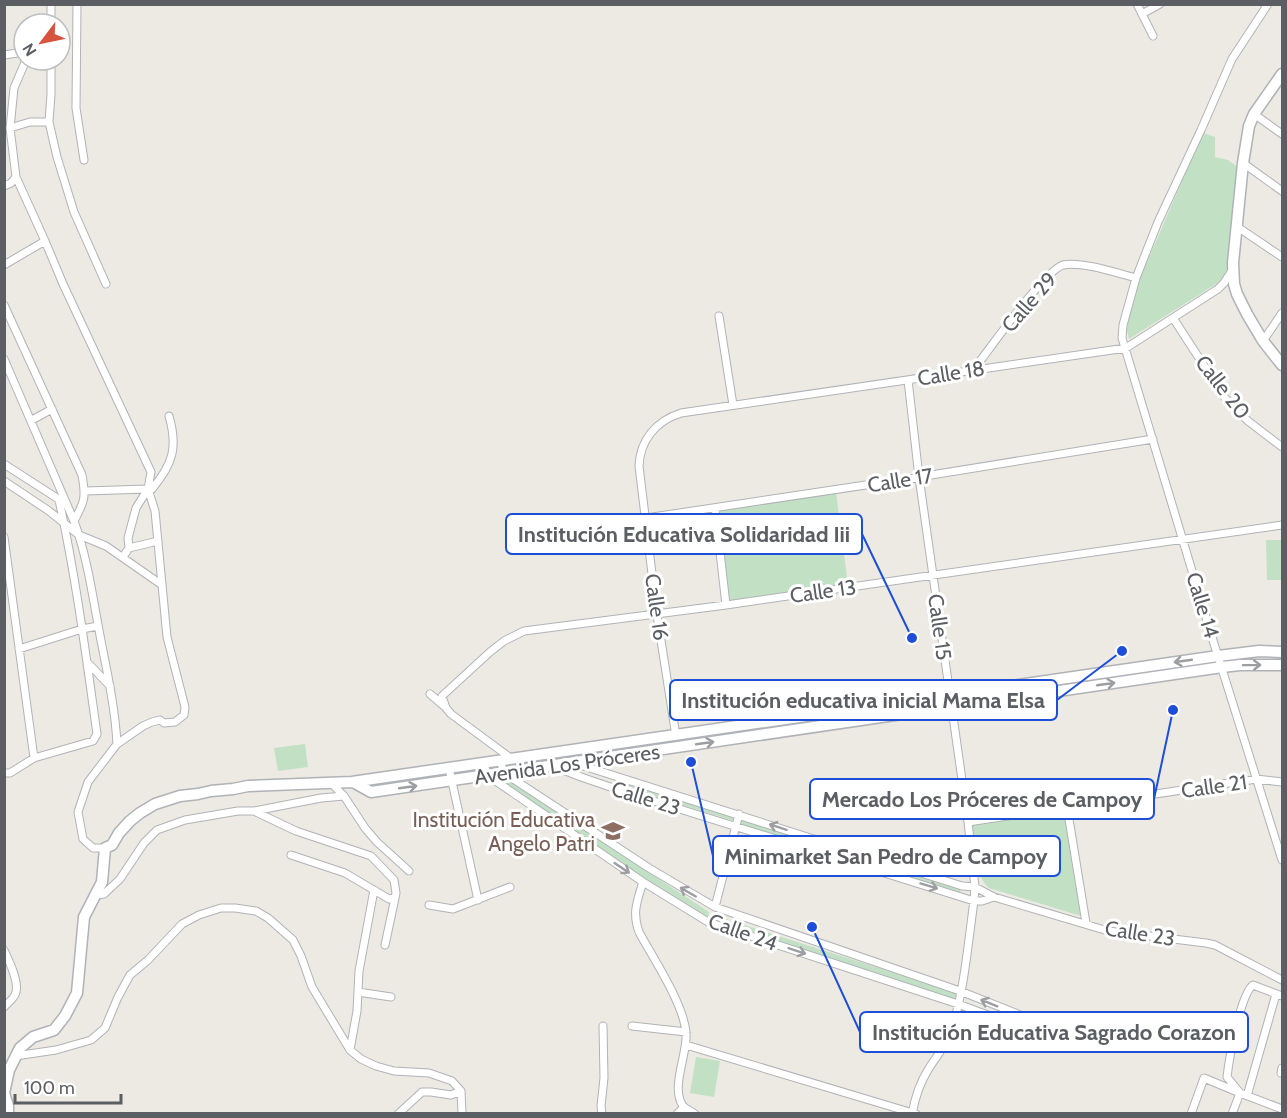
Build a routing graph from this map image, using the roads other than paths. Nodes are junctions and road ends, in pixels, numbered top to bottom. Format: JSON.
{"nodes":[{"id":1,"x":77,"y":4,"type":"edge"},
{"id":2,"x":1137,"y":4,"type":"edge"},
{"id":3,"x":1160,"y":4,"type":"edge"},
{"id":4,"x":1268,"y":4,"type":"edge"},
{"id":5,"x":1142,"y":14,"type":"junction"},
{"id":6,"x":1152,"y":36,"type":"dead end"},
{"id":7,"x":21,"y":72,"type":"edge"},
{"id":8,"x":51,"y":72,"type":"edge"},
{"id":9,"x":1282,"y":74,"type":"edge"},
{"id":10,"x":1254,"y":114,"type":"junction"},
{"id":11,"x":49,"y":122,"type":"junction"},
{"id":12,"x":10,"y":128,"type":"junction"},
{"id":13,"x":1282,"y":134,"type":"edge"},
{"id":14,"x":84,"y":160,"type":"dead end"},
{"id":15,"x":1243,"y":163,"type":"junction"},
{"id":16,"x":16,"y":177,"type":"junction"},
{"id":17,"x":4,"y":186,"type":"edge"},
{"id":18,"x":1282,"y":191,"type":"edge"},
{"id":19,"x":1236,"y":226,"type":"junction"},
{"id":20,"x":45,"y":241,"type":"junction"},
{"id":21,"x":1282,"y":257,"type":"edge"},
{"id":22,"x":4,"y":265,"type":"edge"},
{"id":23,"x":1233,"y":269,"type":"junction"},
{"id":24,"x":1136,"y":278,"type":"junction"},
{"id":25,"x":106,"y":284,"type":"dead end"},
{"id":26,"x":5,"y":307,"type":"edge"},
{"id":27,"x":1282,"y":313,"type":"edge"},
{"id":28,"x":719,"y":316,"type":"dead end"},
{"id":29,"x":1173,"y":318,"type":"junction"},
{"id":30,"x":1263,"y":341,"type":"junction"},
{"id":31,"x":1126,"y":348,"type":"junction"},
{"id":32,"x":4,"y":359,"type":"edge"},
{"id":33,"x":1282,"y":365,"type":"edge"},
{"id":34,"x":974,"y":369,"type":"junction"},
{"id":35,"x":908,"y":380,"type":"junction"},
{"id":36,"x":734,"y":405,"type":"junction"},
{"id":37,"x":52,"y":410,"type":"junction"},
{"id":38,"x":169,"y":416,"type":"dead end"},
{"id":39,"x":32,"y":420,"type":"junction"},
{"id":40,"x":650,"y":433,"type":"joint"},
{"id":41,"x":1154,"y":439,"type":"junction"},
{"id":42,"x":1282,"y":447,"type":"edge"},
{"id":43,"x":4,"y":464,"type":"edge"},
{"id":44,"x":920,"y":477,"type":"junction"},
{"id":45,"x":4,"y":481,"type":"edge"},
{"id":46,"x":148,"y":489,"type":"junction"},
{"id":47,"x":85,"y":491,"type":"junction"},
{"id":48,"x":59,"y":500,"type":"junction"},
{"id":49,"x":68,"y":506,"type":"junction"},
{"id":50,"x":715,"y":508,"type":"junction"},
{"id":51,"x":646,"y":518,"type":"junction"},
{"id":52,"x":74,"y":521,"type":"junction"},
{"id":53,"x":64,"y":523,"type":"junction"},
{"id":54,"x":1281,"y":523,"type":"edge"},
{"id":55,"x":80,"y":535,"type":"junction"},
{"id":56,"x":4,"y":537,"type":"edge"},
{"id":57,"x":1182,"y":539,"type":"junction"},
{"id":58,"x":158,"y":541,"type":"junction"},
{"id":59,"x":129,"y":548,"type":"junction"},
{"id":60,"x":123,"y":557,"type":"junction"},
{"id":61,"x":933,"y":576,"type":"junction"},
{"id":62,"x":162,"y":585,"type":"junction"},
{"id":63,"x":4,"y":603,"type":"edge"},
{"id":64,"x":13,"y":603,"type":"junction"},
{"id":65,"x":726,"y":605,"type":"junction"},
{"id":66,"x":657,"y":615,"type":"junction"},
{"id":67,"x":98,"y":626,"type":"junction"},
{"id":68,"x":82,"y":628,"type":"junction"},
{"id":69,"x":19,"y":649,"type":"junction"},
{"id":70,"x":1282,"y":652,"type":"edge"},
{"id":71,"x":1220,"y":661,"type":"junction"},
{"id":72,"x":87,"y":662,"type":"junction"},
{"id":73,"x":1282,"y":665,"type":"edge"},
{"id":74,"x":110,"y":686,"type":"junction"},
{"id":75,"x":430,"y":694,"type":"dead end"},
{"id":76,"x":950,"y":694,"type":"junction"},
{"id":77,"x":951,"y":707,"type":"junction"},
{"id":78,"x":448,"y":711,"type":"junction"},
{"id":79,"x":676,"y":735,"type":"junction"},
{"id":80,"x":117,"y":744,"type":"junction"},
{"id":81,"x":678,"y":747,"type":"junction"},
{"id":82,"x":572,"y":750,"type":"junction"},
{"id":83,"x":551,"y":753,"type":"junction"},
{"id":84,"x":34,"y":758,"type":"junction"},
{"id":85,"x":512,"y":759,"type":"junction"},
{"id":86,"x":500,"y":760,"type":"junction"},
{"id":87,"x":484,"y":763,"type":"junction"},
{"id":88,"x":574,"y":763,"type":"junction"},
{"id":89,"x":554,"y":766,"type":"junction"},
{"id":90,"x":449,"y":768,"type":"junction"},
{"id":91,"x":4,"y":773,"type":"edge"},
{"id":92,"x":504,"y":773,"type":"junction"},
{"id":93,"x":487,"y":776,"type":"junction"},
{"id":94,"x":1256,"y":779,"type":"junction"},
{"id":95,"x":452,"y":781,"type":"junction"},
{"id":96,"x":352,"y":782,"type":"junction"},
{"id":97,"x":1282,"y":782,"type":"edge"},
{"id":98,"x":331,"y":783,"type":"junction"},
{"id":99,"x":345,"y":796,"type":"junction"},
{"id":100,"x":1067,"y":807,"type":"junction"},
{"id":101,"x":254,"y":811,"type":"junction"},
{"id":102,"x":739,"y":814,"type":"junction"},
{"id":103,"x":968,"y":822,"type":"junction"},
{"id":104,"x":736,"y":826,"type":"junction"},
{"id":105,"x":105,"y":848,"type":"junction"},
{"id":106,"x":291,"y":855,"type":"dead end"},
{"id":107,"x":1282,"y":860,"type":"edge"},
{"id":108,"x":408,"y":871,"type":"dead end"},
{"id":109,"x":643,"y":882,"type":"junction"},
{"id":110,"x":510,"y":887,"type":"dead end"},
{"id":111,"x":975,"y":887,"type":"junction"},
{"id":112,"x":374,"y":890,"type":"junction"},
{"id":113,"x":95,"y":896,"type":"junction"},
{"id":114,"x":994,"y":897,"type":"junction"},
{"id":115,"x":395,"y":898,"type":"junction"},
{"id":116,"x":478,"y":900,"type":"junction"},
{"id":117,"x":974,"y":901,"type":"junction"},
{"id":118,"x":429,"y":905,"type":"dead end"},
{"id":119,"x":715,"y":907,"type":"junction"},
{"id":120,"x":1086,"y":923,"type":"junction"},
{"id":121,"x":385,"y":945,"type":"dead end"},
{"id":122,"x":4,"y":950,"type":"edge"},
{"id":123,"x":1282,"y":980,"type":"edge"},
{"id":124,"x":960,"y":991,"type":"junction"},
{"id":125,"x":358,"y":992,"type":"junction"},
{"id":126,"x":1279,"y":995,"type":"edge"},
{"id":127,"x":391,"y":997,"type":"dead end"},
{"id":128,"x":958,"y":1004,"type":"junction"},
{"id":129,"x":4,"y":1007,"type":"edge"},
{"id":130,"x":603,"y":1026,"type":"dead end"},
{"id":131,"x":633,"y":1026,"type":"dead end"},
{"id":132,"x":686,"y":1032,"type":"junction"},
{"id":133,"x":686,"y":1045,"type":"junction"},
{"id":134,"x":350,"y":1050,"type":"junction"},
{"id":135,"x":15,"y":1056,"type":"junction"},
{"id":136,"x":461,"y":1091,"type":"junction"},
{"id":137,"x":4,"y":1093,"type":"edge"},
{"id":138,"x":1243,"y":1095,"type":"junction"},
{"id":139,"x":684,"y":1107,"type":"junction"},
{"id":140,"x":1278,"y":1110,"type":"edge"},
{"id":141,"x":8,"y":1113,"type":"edge"},
{"id":142,"x":398,"y":1113,"type":"edge"},
{"id":143,"x":462,"y":1113,"type":"edge"},
{"id":144,"x":602,"y":1113,"type":"edge"},
{"id":145,"x":677,"y":1113,"type":"edge"},
{"id":146,"x":695,"y":1113,"type":"edge"},
{"id":147,"x":914,"y":1113,"type":"edge"},
{"id":148,"x":1191,"y":1113,"type":"edge"},
{"id":149,"x":1232,"y":1113,"type":"edge"}],
"edges":[{"from":1,"to":14,"type":"street"},
{"from":2,"to":5,"type":"street"},
{"from":3,"to":5,"type":"street"},
{"from":4,"to":24,"type":"street","name":"Calle 14"},
{"from":5,"to":6,"type":"street"},
{"from":7,"to":12,"type":"street"},
{"from":8,"to":11,"type":"street"},
{"from":9,"to":10,"type":"main road"},
{"from":10,"to":13,"type":"street"},
{"from":10,"to":15,"type":"main road"},
{"from":11,"to":12,"type":"street"},
{"from":11,"to":25,"type":"street"},
{"from":12,"to":16,"type":"street"},
{"from":15,"to":18,"type":"street"},
{"from":15,"to":19,"type":"main road"},
{"from":16,"to":17,"type":"street"},
{"from":16,"to":20,"type":"street"},
{"from":19,"to":21,"type":"street"},
{"from":19,"to":23,"type":"main road"},
{"from":20,"to":22,"type":"street"},
{"from":20,"to":46,"type":"street"},
{"from":23,"to":29,"type":"street","name":"Calle 18"},
{"from":23,"to":30,"type":"main road"},
{"from":24,"to":31,"type":"street","name":"Calle 14"},
{"from":24,"to":34,"type":"street","name":"Calle 29"},
{"from":26,"to":37,"type":"street"},
{"from":27,"to":30,"type":"street"},
{"from":28,"to":36,"type":"street"},
{"from":29,"to":31,"type":"street","name":"Calle 18"},
{"from":29,"to":42,"type":"street","name":"Calle 20"},
{"from":30,"to":33,"type":"main road"},
{"from":31,"to":34,"type":"street","name":"Calle 18"},
{"from":31,"to":41,"type":"street","name":"Calle 14"},
{"from":32,"to":39,"type":"street"},
{"from":34,"to":35,"type":"street","name":"Calle 18"},
{"from":35,"to":36,"type":"street","name":"Calle 18"},
{"from":35,"to":44,"type":"street","name":"Calle 15"},
{"from":36,"to":40,"type":"street","name":"Calle 18"},
{"from":37,"to":39,"type":"street"},
{"from":37,"to":47,"type":"street"},
{"from":38,"to":46,"type":"street"},
{"from":39,"to":49,"type":"street"},
{"from":40,"to":51,"type":"street","name":"Calle 16"},
{"from":41,"to":44,"type":"street","name":"Calle 17"},
{"from":41,"to":57,"type":"street","name":"Calle 14"},
{"from":43,"to":48,"type":"street"},
{"from":44,"to":50,"type":"street","name":"Calle 17"},
{"from":44,"to":61,"type":"street","name":"Calle 15"},
{"from":45,"to":53,"type":"street"},
{"from":46,"to":47,"type":"street"},
{"from":46,"to":58,"type":"street"},
{"from":46,"to":59,"type":"street"},
{"from":47,"to":52,"type":"street"},
{"from":48,"to":49,"type":"street"},
{"from":48,"to":53,"type":"street"},
{"from":49,"to":52,"type":"street"},
{"from":50,"to":51,"type":"street","name":"Calle 17"},
{"from":50,"to":65,"type":"street"},
{"from":51,"to":66,"type":"street","name":"Calle 16"},
{"from":52,"to":55,"type":"street"},
{"from":53,"to":55,"type":"street"},
{"from":53,"to":68,"type":"street"},
{"from":54,"to":57,"type":"street","name":"Calle 13"},
{"from":55,"to":60,"type":"street"},
{"from":55,"to":67,"type":"street"},
{"from":56,"to":64,"type":"street"},
{"from":57,"to":61,"type":"street","name":"Calle 13"},
{"from":57,"to":71,"type":"street","name":"Calle 14"},
{"from":58,"to":59,"type":"street"},
{"from":58,"to":62,"type":"street"},
{"from":59,"to":60,"type":"street"},
{"from":60,"to":62,"type":"street"},
{"from":61,"to":65,"type":"street","name":"Calle 13"},
{"from":61,"to":76,"type":"street","name":"Calle 15"},
{"from":62,"to":80,"type":"street"},
{"from":63,"to":64,"type":"street"},
{"from":64,"to":69,"type":"street"},
{"from":65,"to":66,"type":"street","name":"Calle 13"},
{"from":66,"to":78,"type":"street","name":"Calle 13"},
{"from":66,"to":79,"type":"street","name":"Calle 16"},
{"from":67,"to":68,"type":"street"},
{"from":67,"to":74,"type":"street"},
{"from":68,"to":69,"type":"street"},
{"from":68,"to":72,"type":"street"},
{"from":69,"to":84,"type":"street"},
{"from":70,"to":71,"type":"main road","name":"Avenida Los Próceres"},
{"from":71,"to":73,"type":"main road","name":"Avenida Los Próceres","one_way":true},
{"from":71,"to":76,"type":"main road","name":"Avenida Los Próceres","one_way":true},
{"from":77,"to":71,"type":"main road","name":"Avenida Los Próceres","one_way":true},
{"from":71,"to":94,"type":"street","name":"Calle 14"},
{"from":72,"to":74,"type":"street"},
{"from":72,"to":84,"type":"street"},
{"from":74,"to":80,"type":"street"},
{"from":75,"to":78,"type":"street"},
{"from":76,"to":77,"type":"street","name":"Calle 15"},
{"from":76,"to":79,"type":"main road","name":"Avenida Los Próceres"},
{"from":81,"to":77,"type":"main road","name":"Avenida Los Próceres","one_way":true},
{"from":77,"to":103,"type":"street","name":"Calle 15"},
{"from":78,"to":85,"type":"street"},
{"from":79,"to":81,"type":"street","name":"Calle 16"},
{"from":79,"to":82,"type":"main road","name":"Avenida Los Próceres"},
{"from":80,"to":105,"type":"street"},
{"from":81,"to":88,"type":"main road","name":"Avenida Los Próceres"},
{"from":82,"to":83,"type":"main road","name":"Avenida Los Próceres"},
{"from":82,"to":88,"type":"street"},
{"from":83,"to":85,"type":"main road","name":"Avenida Los Próceres"},
{"from":83,"to":89,"type":"street"},
{"from":84,"to":91,"type":"street"},
{"from":85,"to":86,"type":"main road","name":"Avenida Los Próceres"},
{"from":86,"to":87,"type":"main road","name":"Avenida Los Próceres"},
{"from":86,"to":92,"type":"street"},
{"from":87,"to":90,"type":"main road","name":"Avenida Los Próceres"},
{"from":87,"to":93,"type":"street"},
{"from":88,"to":89,"type":"main road","name":"Avenida Los Próceres"},
{"from":88,"to":102,"type":"street","name":"Calle 23"},
{"from":89,"to":92,"type":"main road","name":"Avenida Los Próceres"},
{"from":89,"to":104,"type":"street","name":"Calle 23"},
{"from":90,"to":95,"type":"street"},
{"from":90,"to":96,"type":"main road","name":"Avenida Los Próceres"},
{"from":92,"to":93,"type":"main road","name":"Avenida Los Próceres"},
{"from":119,"to":92,"type":"street","name":"Calle 24","one_way":true},
{"from":93,"to":95,"type":"main road","name":"Avenida Los Próceres"},
{"from":93,"to":109,"type":"street","name":"Calle 24","one_way":true},
{"from":94,"to":97,"type":"street","name":"Calle 21"},
{"from":94,"to":100,"type":"street","name":"Calle 21"},
{"from":94,"to":107,"type":"street","name":"Calle 14"},
{"from":96,"to":95,"type":"main road","name":"Avenida Los Próceres","one_way":true},
{"from":95,"to":116,"type":"street"},
{"from":96,"to":98,"type":"main road","name":"Avenida Los Próceres"},
{"from":98,"to":99,"type":"street"},
{"from":98,"to":105,"type":"main road","name":"Avenida Los Próceres"},
{"from":99,"to":101,"type":"street"},
{"from":99,"to":108,"type":"street"},
{"from":100,"to":103,"type":"street","name":"Calle 21"},
{"from":100,"to":120,"type":"street"},
{"from":101,"to":113,"type":"street"},
{"from":101,"to":115,"type":"street"},
{"from":102,"to":104,"type":"street"},
{"from":111,"to":102,"type":"street","name":"Calle 23","one_way":true},
{"from":103,"to":111,"type":"street","name":"Calle 15"},
{"from":104,"to":117,"type":"street","name":"Calle 23","one_way":true},
{"from":104,"to":119,"type":"street"},
{"from":105,"to":113,"type":"main road"},
{"from":106,"to":112,"type":"street"},
{"from":109,"to":128,"type":"street","name":"Calle 24","one_way":true},
{"from":109,"to":132,"type":"street"},
{"from":110,"to":116,"type":"street"},
{"from":111,"to":114,"type":"street","name":"Calle 23"},
{"from":111,"to":117,"type":"street","name":"Calle 15"},
{"from":112,"to":115,"type":"street"},
{"from":112,"to":125,"type":"street"},
{"from":113,"to":135,"type":"main road"},
{"from":114,"to":117,"type":"street","name":"Calle 23"},
{"from":114,"to":120,"type":"street","name":"Calle 23"},
{"from":115,"to":121,"type":"street"},
{"from":116,"to":118,"type":"street"},
{"from":117,"to":124,"type":"street","name":"Calle 15"},
{"from":119,"to":124,"type":"street","name":"Calle 24"},
{"from":120,"to":123,"type":"street","name":"Calle 23"},
{"from":122,"to":129,"type":"street"},
{"from":124,"to":128,"type":"street","name":"Calle 15"},
{"from":128,"to":124,"type":"street","name":"Calle 24","one_way":true},
{"from":125,"to":127,"type":"street"},
{"from":125,"to":134,"type":"street"},
{"from":126,"to":138,"type":"street"},
{"from":126,"to":138,"type":"street"},
{"from":128,"to":147,"type":"street","name":"Calle 15"},
{"from":130,"to":144,"type":"street"},
{"from":131,"to":132,"type":"street"},
{"from":132,"to":133,"type":"street"},
{"from":133,"to":139,"type":"street"},
{"from":133,"to":147,"type":"street"},
{"from":134,"to":135,"type":"street"},
{"from":134,"to":136,"type":"street"},
{"from":135,"to":137,"type":"main road"},
{"from":136,"to":142,"type":"street"},
{"from":136,"to":143,"type":"street"},
{"from":137,"to":141,"type":"main road"},
{"from":138,"to":140,"type":"street"},
{"from":138,"to":148,"type":"street"},
{"from":138,"to":149,"type":"street"},
{"from":139,"to":145,"type":"street"},
{"from":139,"to":146,"type":"street"}]}
